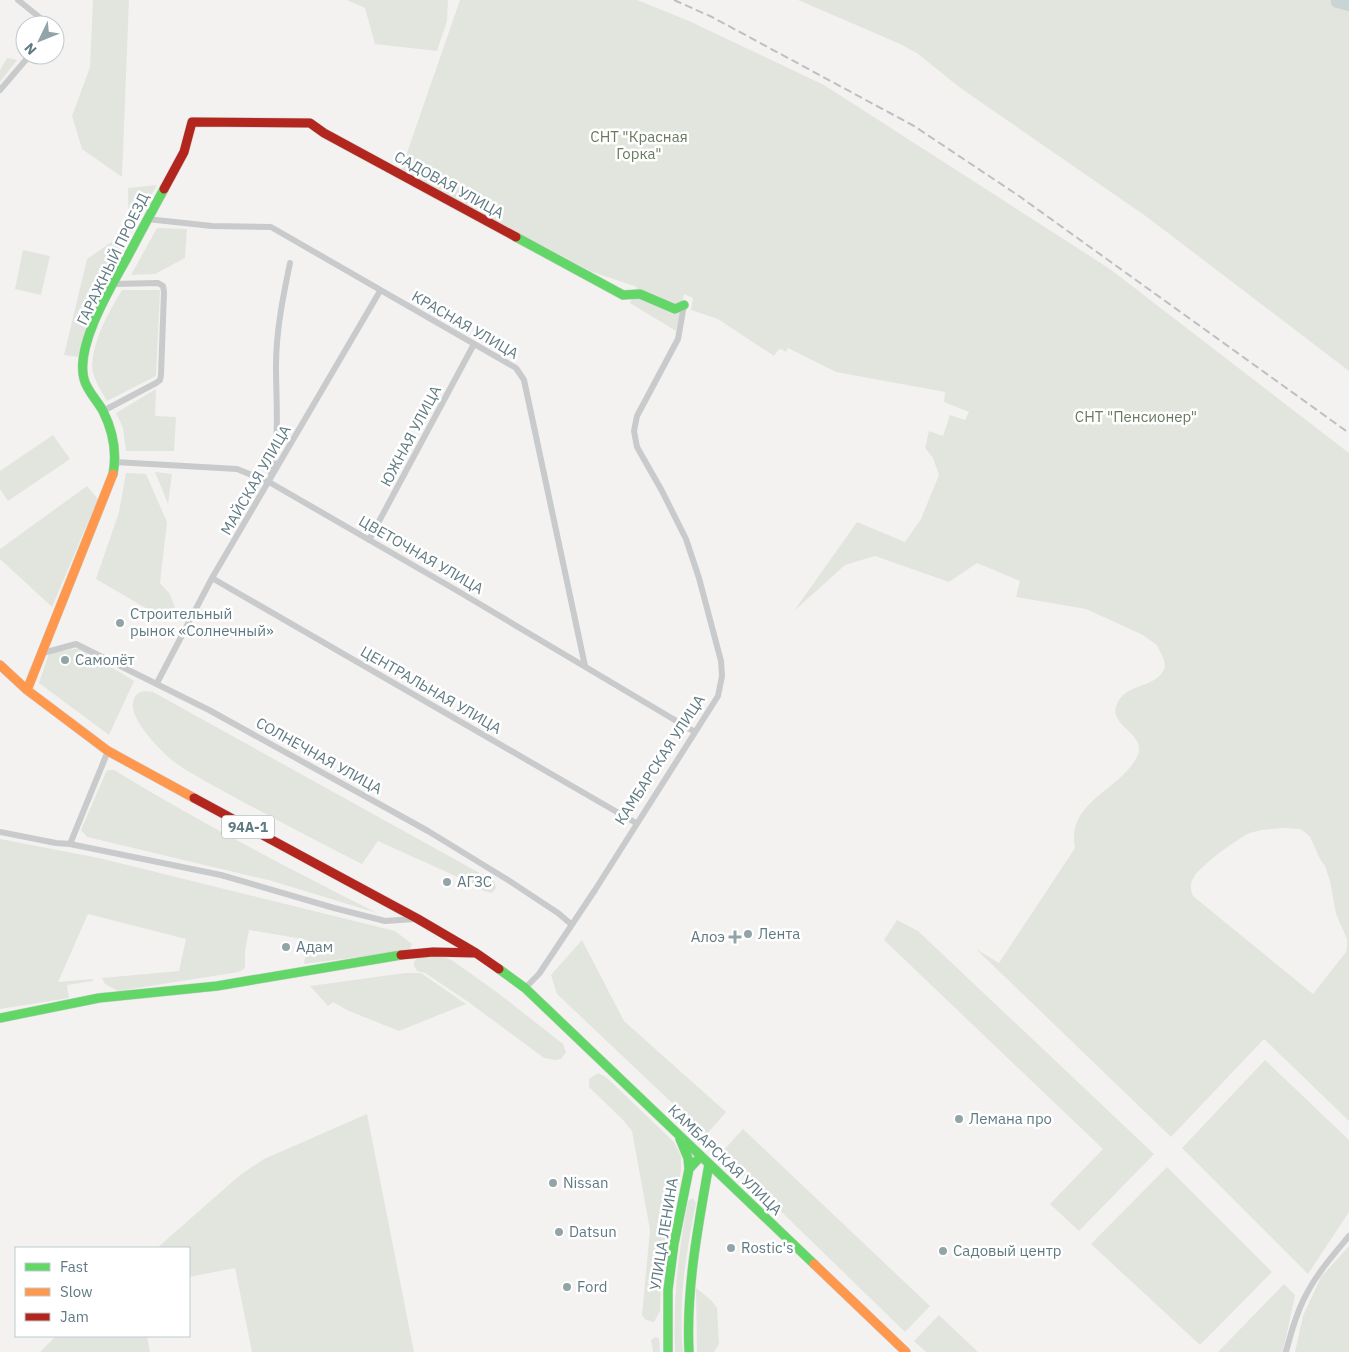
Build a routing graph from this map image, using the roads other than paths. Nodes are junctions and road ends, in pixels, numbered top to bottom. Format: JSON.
{"nodes":[{"id":1,"x":18,"y":0,"type":"edge"},
{"id":2,"x":37,"y":15,"type":"edge"},
{"id":3,"x":21,"y":65,"type":"edge"},
{"id":4,"x":0,"y":90,"type":"edge"},
{"id":5,"x":192,"y":122,"type":"joint"},
{"id":6,"x":147,"y":219,"type":"junction"},
{"id":7,"x":290,"y":263,"type":"dead end"},
{"id":8,"x":113,"y":284,"type":"junction"},
{"id":9,"x":380,"y":291,"type":"junction"},
{"id":10,"x":684,"y":304,"type":"joint"},
{"id":11,"x":474,"y":344,"type":"junction"},
{"id":12,"x":103,"y":411,"type":"junction"},
{"id":13,"x":115,"y":462,"type":"junction"},
{"id":14,"x":269,"y":482,"type":"junction"},
{"id":15,"x":369,"y":540,"type":"junction"},
{"id":16,"x":212,"y":578,"type":"junction"},
{"id":17,"x":43,"y":653,"type":"junction"},
{"id":18,"x":0,"y":665,"type":"edge"},
{"id":19,"x":585,"y":666,"type":"junction"},
{"id":20,"x":157,"y":684,"type":"junction"},
{"id":21,"x":27,"y":690,"type":"junction"},
{"id":22,"x":695,"y":732,"type":"junction"},
{"id":23,"x":108,"y":751,"type":"junction"},
{"id":24,"x":636,"y":823,"type":"junction"},
{"id":25,"x":0,"y":832,"type":"edge"},
{"id":26,"x":70,"y":844,"type":"junction"},
{"id":27,"x":418,"y":919,"type":"junction"},
{"id":28,"x":571,"y":924,"type":"junction"},
{"id":29,"x":476,"y":953,"type":"junction"},
{"id":30,"x":525,"y":988,"type":"junction"},
{"id":31,"x":0,"y":1018,"type":"edge"},
{"id":32,"x":677,"y":1134,"type":"junction"},
{"id":33,"x":701,"y":1156,"type":"junction"},
{"id":34,"x":709,"y":1164,"type":"junction"},
{"id":35,"x":688,"y":1169,"type":"junction"},
{"id":36,"x":1349,"y":1236,"type":"edge"},
{"id":37,"x":668,"y":1352,"type":"edge"},
{"id":38,"x":689,"y":1352,"type":"edge"},
{"id":39,"x":906,"y":1352,"type":"edge"},
{"id":40,"x":1286,"y":1352,"type":"edge"}],
"edges":[{"from":1,"to":2,"type":"street"},
{"from":3,"to":4,"type":"street"},
{"from":5,"to":6,"type":"street","name":"ГАРАЖНЫЙ ПРОЕЗД"},
{"from":5,"to":10,"type":"street","name":"САДОВАЯ УЛИЦА"},
{"from":6,"to":8,"type":"street","name":"ГАРАЖНЫЙ ПРОЕЗД"},
{"from":6,"to":9,"type":"street","name":"КРАСНАЯ УЛИЦА"},
{"from":7,"to":14,"type":"street"},
{"from":8,"to":12,"type":"street","name":"ГАРАЖНЫЙ ПРОЕЗД"},
{"from":8,"to":12,"type":"street"},
{"from":9,"to":11,"type":"street","name":"КРАСНАЯ УЛИЦА"},
{"from":9,"to":14,"type":"street","name":"МАЙСКАЯ УЛИЦА"},
{"from":10,"to":22,"type":"street","name":"КАМБАРСКАЯ УЛИЦА"},
{"from":11,"to":15,"type":"street","name":"ЮЖНАЯ УЛИЦА"},
{"from":11,"to":19,"type":"street","name":"КРАСНАЯ УЛИЦА"},
{"from":12,"to":13,"type":"street","name":"ГАРАЖНЫЙ ПРОЕЗД"},
{"from":13,"to":14,"type":"street","name":"ЦВЕТОЧНАЯ УЛИЦА"},
{"from":13,"to":17,"type":"street","name":"ГАРАЖНЫЙ ПРОЕЗД"},
{"from":14,"to":15,"type":"street","name":"ЦВЕТОЧНАЯ УЛИЦА"},
{"from":14,"to":16,"type":"street","name":"МАЙСКАЯ УЛИЦА"},
{"from":15,"to":19,"type":"street","name":"ЦВЕТОЧНАЯ УЛИЦА"},
{"from":16,"to":20,"type":"street","name":"МАЙСКАЯ УЛИЦА"},
{"from":16,"to":24,"type":"street","name":"ЦЕНТРАЛЬНАЯ УЛИЦА"},
{"from":17,"to":20,"type":"street","name":"СОЛНЕЧНАЯ УЛИЦА"},
{"from":17,"to":21,"type":"street","name":"ГАРАЖНЫЙ ПРОЕЗД"},
{"from":18,"to":21,"type":"street","number":"94А-1"},
{"from":19,"to":22,"type":"street","name":"ЦВЕТОЧНАЯ УЛИЦА"},
{"from":20,"to":28,"type":"street","name":"СОЛНЕЧНАЯ УЛИЦА"},
{"from":21,"to":23,"type":"street","number":"94А-1"},
{"from":22,"to":24,"type":"street","name":"КАМБАРСКАЯ УЛИЦА"},
{"from":23,"to":26,"type":"street"},
{"from":23,"to":27,"type":"street","number":"94А-1"},
{"from":24,"to":28,"type":"street","name":"КАМБАРСКАЯ УЛИЦА"},
{"from":25,"to":26,"type":"street"},
{"from":26,"to":27,"type":"street"},
{"from":27,"to":29,"type":"street","number":"94А-1"},
{"from":28,"to":30,"type":"street","name":"КАМБАРСКАЯ УЛИЦА"},
{"from":29,"to":30,"type":"street","name":"КАМБАРСКАЯ УЛИЦА"},
{"from":29,"to":31,"type":"street"},
{"from":30,"to":32,"type":"street","name":"КАМБАРСКАЯ УЛИЦА"},
{"from":32,"to":33,"type":"street","name":"КАМБАРСКАЯ УЛИЦА"},
{"from":32,"to":35,"type":"street"},
{"from":33,"to":34,"type":"street","name":"КАМБАРСКАЯ УЛИЦА"},
{"from":33,"to":35,"type":"street","name":"УЛИЦА ЛЕНИНА"},
{"from":34,"to":38,"type":"street"},
{"from":34,"to":39,"type":"street","name":"КАМБАРСКАЯ УЛИЦА"},
{"from":35,"to":37,"type":"street","name":"УЛИЦА ЛЕНИНА"},
{"from":36,"to":40,"type":"street"}]}
